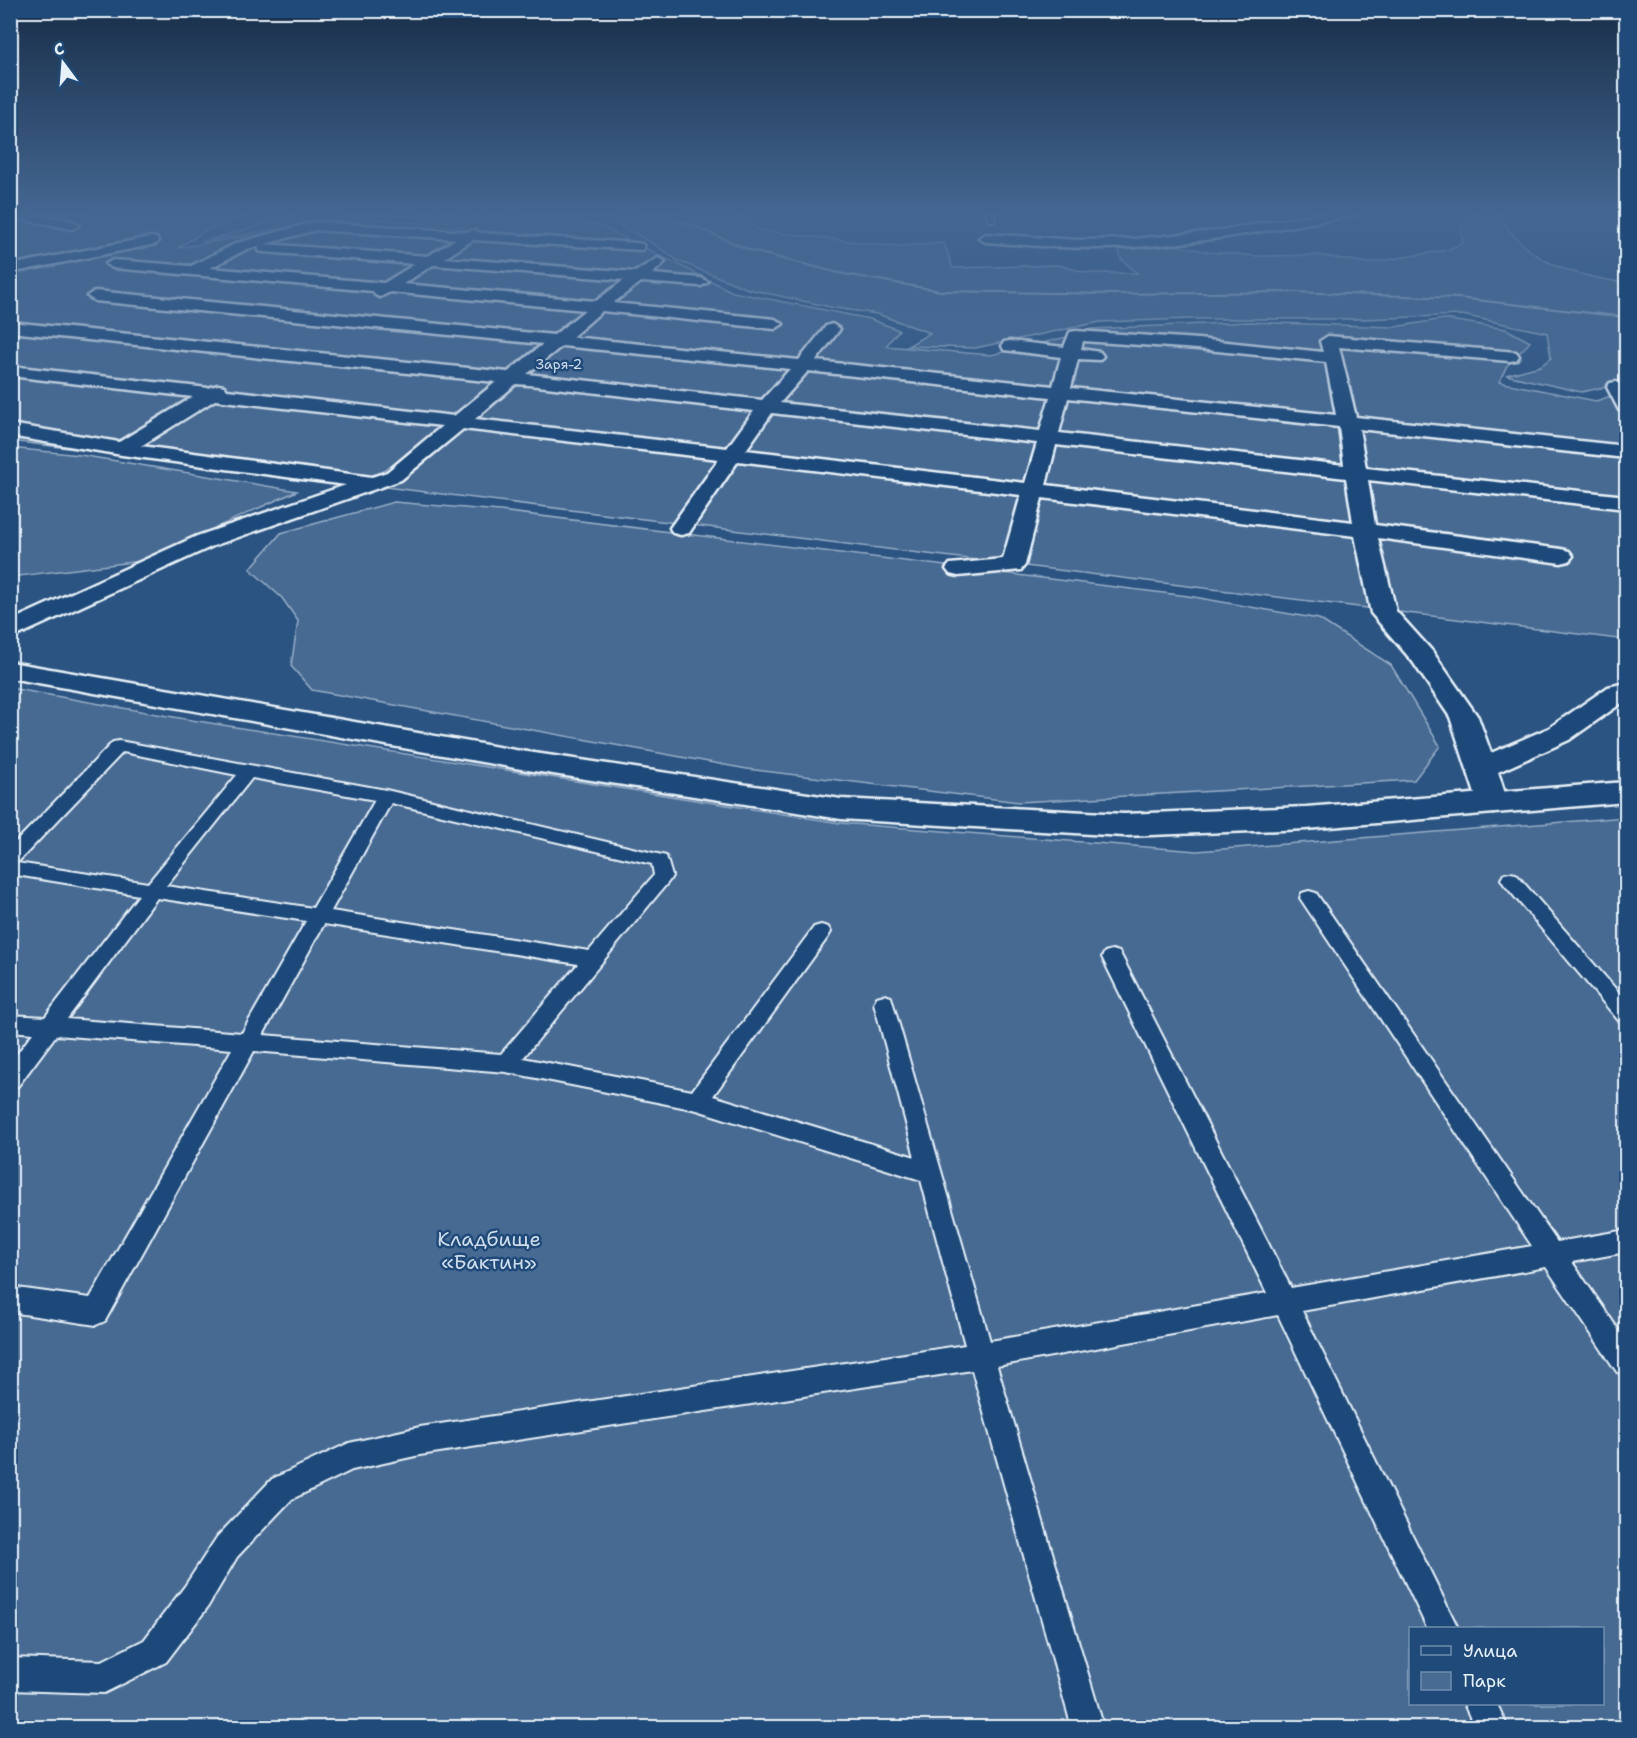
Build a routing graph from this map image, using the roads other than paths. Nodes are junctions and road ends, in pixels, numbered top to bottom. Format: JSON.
{"nodes":[{"id":1,"x":147,"y":293,"type":"edge"},
{"id":2,"x":380,"y":293,"type":"edge"},
{"id":3,"x":438,"y":293,"type":"edge"},
{"id":4,"x":615,"y":293,"type":"edge"},
{"id":5,"x":95,"y":296,"type":"dead end"},
{"id":6,"x":133,"y":300,"type":"junction"},
{"id":7,"x":599,"y":306,"type":"junction"},
{"id":8,"x":333,"y":319,"type":"junction"},
{"id":9,"x":775,"y":324,"type":"dead end"},
{"id":10,"x":10,"y":327,"type":"edge"},
{"id":11,"x":832,"y":329,"type":"dead end"},
{"id":12,"x":316,"y":330,"type":"dead end"},
{"id":13,"x":62,"y":332,"type":"junction"},
{"id":14,"x":557,"y":340,"type":"junction"},
{"id":15,"x":298,"y":342,"type":"dead end"},
{"id":16,"x":1010,"y":346,"type":"dead end"},
{"id":17,"x":31,"y":347,"type":"dead end"},
{"id":18,"x":280,"y":354,"type":"junction"},
{"id":19,"x":1072,"y":354,"type":"junction"},
{"id":20,"x":1510,"y":356,"type":"dead end"},
{"id":21,"x":1107,"y":357,"type":"dead end"},
{"id":22,"x":803,"y":366,"type":"junction"},
{"id":23,"x":10,"y":371,"type":"edge"},
{"id":24,"x":250,"y":371,"type":"dead end"},
{"id":25,"x":1336,"y":373,"type":"junction"},
{"id":26,"x":514,"y":378,"type":"junction"},
{"id":27,"x":231,"y":382,"type":"dead end"},
{"id":28,"x":1616,"y":387,"type":"dead end"},
{"id":29,"x":1060,"y":393,"type":"junction"},
{"id":30,"x":211,"y":394,"type":"junction"},
{"id":31,"x":767,"y":406,"type":"junction"},
{"id":32,"x":1626,"y":406,"type":"edge"},
{"id":33,"x":1348,"y":422,"type":"junction"},
{"id":34,"x":459,"y":423,"type":"junction"},
{"id":35,"x":10,"y":430,"type":"edge"},
{"id":36,"x":1048,"y":437,"type":"junction"},
{"id":37,"x":122,"y":449,"type":"junction"},
{"id":38,"x":1626,"y":452,"type":"edge"},
{"id":39,"x":733,"y":455,"type":"junction"},
{"id":40,"x":1355,"y":473,"type":"junction"},
{"id":41,"x":372,"y":484,"type":"junction"},
{"id":42,"x":1031,"y":491,"type":"junction"},
{"id":43,"x":1626,"y":503,"type":"edge"},
{"id":44,"x":681,"y":528,"type":"dead end"},
{"id":45,"x":1365,"y":530,"type":"junction"},
{"id":46,"x":1561,"y":556,"type":"dead end"},
{"id":47,"x":958,"y":569,"type":"dead end"},
{"id":48,"x":10,"y":631,"type":"edge"},
{"id":49,"x":10,"y":670,"type":"edge"},
{"id":50,"x":1626,"y":692,"type":"edge"},
{"id":51,"x":1482,"y":768,"type":"junction"},
{"id":52,"x":248,"y":772,"type":"junction"},
{"id":53,"x":1626,"y":792,"type":"edge"},
{"id":54,"x":386,"y":796,"type":"junction"},
{"id":55,"x":1493,"y":802,"type":"junction"},
{"id":56,"x":10,"y":859,"type":"edge"},
{"id":57,"x":10,"y":868,"type":"edge"},
{"id":58,"x":1510,"y":879,"type":"dead end"},
{"id":59,"x":152,"y":891,"type":"junction"},
{"id":60,"x":1310,"y":898,"type":"dead end"},
{"id":61,"x":320,"y":915,"type":"junction"},
{"id":62,"x":820,"y":932,"type":"dead end"},
{"id":63,"x":1112,"y":957,"type":"dead end"},
{"id":64,"x":593,"y":959,"type":"junction"},
{"id":65,"x":884,"y":1003,"type":"dead end"},
{"id":66,"x":1626,"y":1015,"type":"edge"},
{"id":67,"x":10,"y":1023,"type":"edge"},
{"id":68,"x":51,"y":1026,"type":"junction"},
{"id":69,"x":247,"y":1042,"type":"junction"},
{"id":70,"x":506,"y":1063,"type":"junction"},
{"id":71,"x":10,"y":1080,"type":"edge"},
{"id":72,"x":697,"y":1101,"type":"junction"},
{"id":73,"x":930,"y":1172,"type":"junction"},
{"id":74,"x":1626,"y":1241,"type":"edge"},
{"id":75,"x":1553,"y":1254,"type":"junction"},
{"id":76,"x":10,"y":1299,"type":"edge"},
{"id":77,"x":1285,"y":1303,"type":"junction"},
{"id":78,"x":981,"y":1356,"type":"junction"},
{"id":79,"x":1626,"y":1363,"type":"edge"},
{"id":80,"x":1442,"y":1627,"type":"edge"},
{"id":81,"x":10,"y":1674,"type":"edge"},
{"id":82,"x":1480,"y":1705,"type":"edge"},
{"id":83,"x":1088,"y":1728,"type":"edge"},
{"id":84,"x":1492,"y":1728,"type":"edge"}],
"edges":[{"from":1,"to":6,"type":"street"},
{"from":2,"to":8,"type":"street"},
{"from":3,"to":7,"type":"street"},
{"from":4,"to":7,"type":"street"},
{"from":5,"to":6,"type":"street"},
{"from":6,"to":8,"type":"street"},
{"from":6,"to":13,"type":"street"},
{"from":7,"to":9,"type":"street"},
{"from":7,"to":14,"type":"street"},
{"from":8,"to":12,"type":"street"},
{"from":8,"to":14,"type":"street"},
{"from":10,"to":13,"type":"street"},
{"from":11,"to":22,"type":"street"},
{"from":13,"to":17,"type":"street"},
{"from":13,"to":18,"type":"street"},
{"from":14,"to":22,"type":"street"},
{"from":14,"to":26,"type":"street"},
{"from":15,"to":18,"type":"street"},
{"from":16,"to":19,"type":"street"},
{"from":18,"to":24,"type":"street"},
{"from":18,"to":26,"type":"street"},
{"from":19,"to":21,"type":"street"},
{"from":19,"to":25,"type":"street"},
{"from":19,"to":29,"type":"street"},
{"from":20,"to":25,"type":"street"},
{"from":22,"to":29,"type":"street"},
{"from":22,"to":31,"type":"street"},
{"from":23,"to":30,"type":"street"},
{"from":25,"to":33,"type":"street"},
{"from":26,"to":31,"type":"street"},
{"from":26,"to":34,"type":"street"},
{"from":27,"to":30,"type":"street"},
{"from":28,"to":32,"type":"street"},
{"from":29,"to":33,"type":"street"},
{"from":29,"to":36,"type":"street"},
{"from":30,"to":34,"type":"street"},
{"from":30,"to":37,"type":"street"},
{"from":31,"to":36,"type":"street"},
{"from":31,"to":39,"type":"street"},
{"from":33,"to":38,"type":"street"},
{"from":33,"to":40,"type":"street"},
{"from":34,"to":39,"type":"street"},
{"from":34,"to":41,"type":"street"},
{"from":35,"to":37,"type":"street"},
{"from":36,"to":40,"type":"street"},
{"from":36,"to":42,"type":"street"},
{"from":37,"to":41,"type":"street"},
{"from":39,"to":42,"type":"street"},
{"from":39,"to":44,"type":"street"},
{"from":40,"to":43,"type":"street"},
{"from":40,"to":45,"type":"street"},
{"from":41,"to":48,"type":"street"},
{"from":42,"to":45,"type":"street"},
{"from":42,"to":47,"type":"street"},
{"from":45,"to":46,"type":"street"},
{"from":45,"to":51,"type":"street"},
{"from":49,"to":55,"type":"street"},
{"from":50,"to":51,"type":"street"},
{"from":51,"to":55,"type":"street"},
{"from":52,"to":54,"type":"lane"},
{"from":52,"to":56,"type":"lane"},
{"from":52,"to":59,"type":"lane"},
{"from":53,"to":55,"type":"street"},
{"from":54,"to":61,"type":"lane"},
{"from":54,"to":64,"type":"lane"},
{"from":57,"to":59,"type":"lane"},
{"from":58,"to":66,"type":"lane"},
{"from":59,"to":61,"type":"lane"},
{"from":59,"to":68,"type":"lane"},
{"from":60,"to":75,"type":"lane"},
{"from":61,"to":64,"type":"lane"},
{"from":61,"to":69,"type":"lane"},
{"from":62,"to":72,"type":"lane"},
{"from":63,"to":77,"type":"lane"},
{"from":64,"to":70,"type":"lane"},
{"from":65,"to":73,"type":"lane"},
{"from":67,"to":68,"type":"lane"},
{"from":68,"to":69,"type":"lane"},
{"from":68,"to":71,"type":"lane"},
{"from":69,"to":70,"type":"lane"},
{"from":69,"to":76,"type":"lane"},
{"from":70,"to":72,"type":"lane"},
{"from":72,"to":73,"type":"lane"},
{"from":73,"to":78,"type":"lane"},
{"from":74,"to":75,"type":"lane"},
{"from":75,"to":77,"type":"lane"},
{"from":75,"to":79,"type":"lane"},
{"from":77,"to":78,"type":"lane"},
{"from":77,"to":80,"type":"lane"},
{"from":78,"to":81,"type":"lane"},
{"from":78,"to":83,"type":"lane"},
{"from":82,"to":84,"type":"lane"}]}
